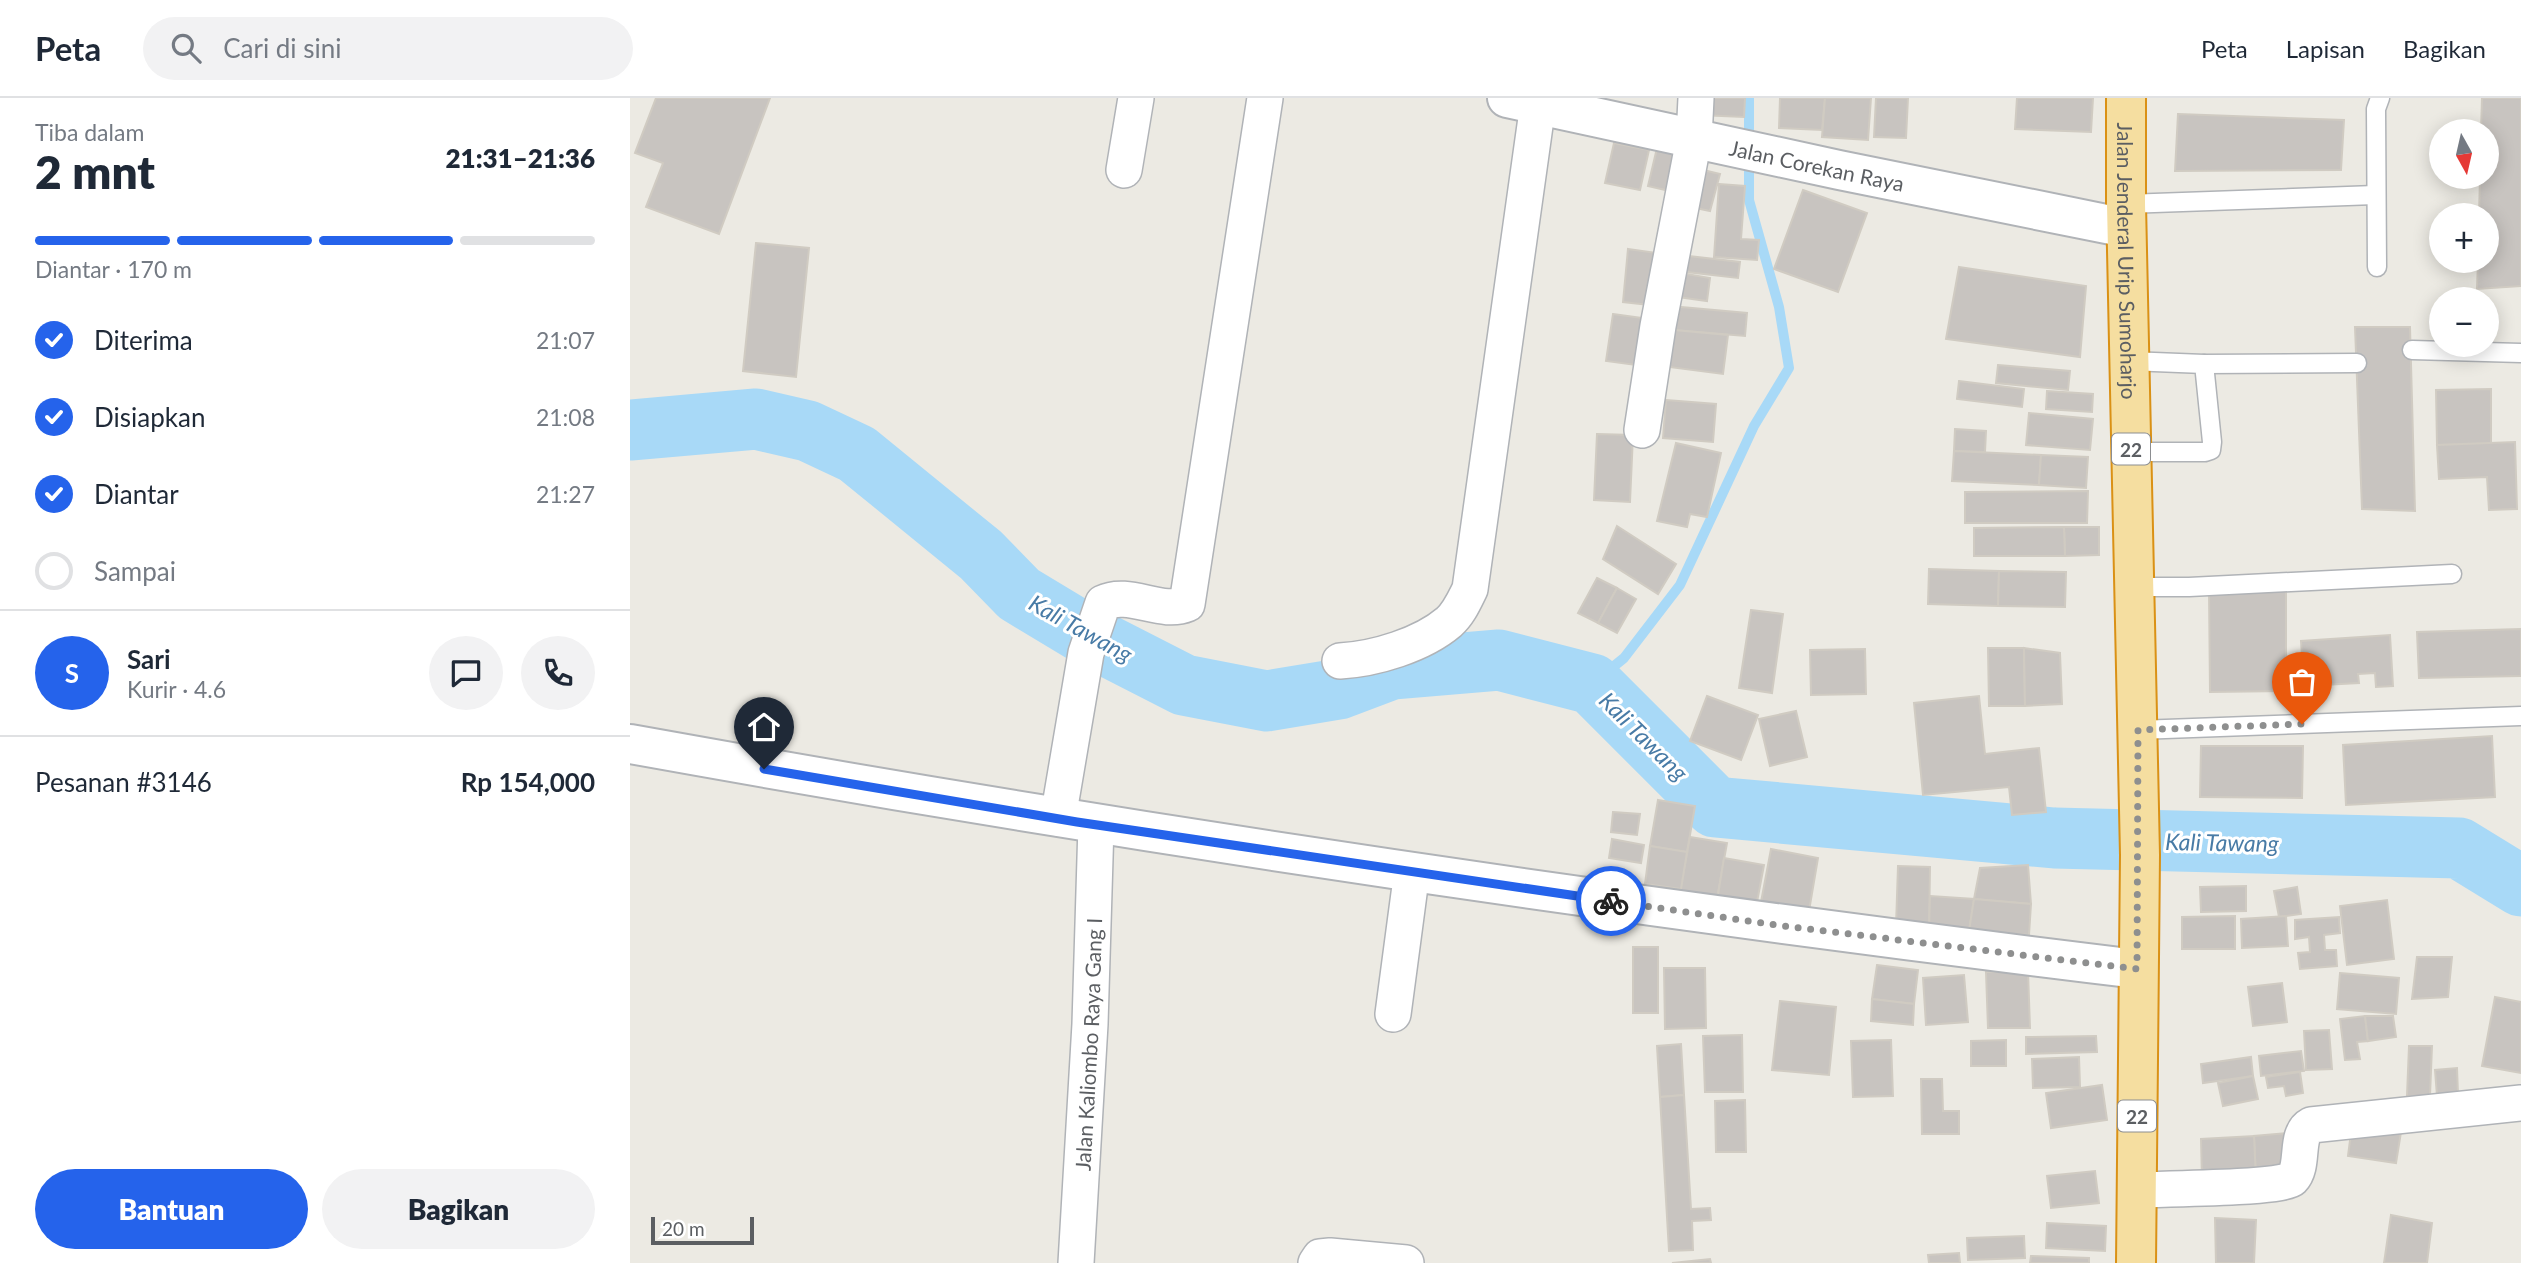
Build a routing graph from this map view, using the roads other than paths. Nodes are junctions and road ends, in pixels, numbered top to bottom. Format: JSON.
{"nodes":[{"id":1,"x":1136,"y":98,"type":"edge"},
{"id":2,"x":1265,"y":98,"type":"edge"},
{"id":3,"x":1696,"y":98,"type":"edge"},
{"id":4,"x":2126,"y":98,"type":"edge"},
{"id":5,"x":2379,"y":98,"type":"edge"},
{"id":6,"x":1522,"y":101,"type":"edge"},
{"id":7,"x":1726,"y":146,"type":"junction"},
{"id":8,"x":1124,"y":170,"type":"dead end"},
{"id":9,"x":2375,"y":195,"type":"junction"},
{"id":10,"x":2126,"y":216,"type":"junction"},
{"id":11,"x":2377,"y":267,"type":"dead end"},
{"id":12,"x":2412,"y":349,"type":"dead end"},
{"id":13,"x":2521,"y":354,"type":"edge"},
{"id":14,"x":2129,"y":361,"type":"junction"},
{"id":15,"x":2357,"y":363,"type":"dead end"},
{"id":16,"x":2204,"y":364,"type":"junction"},
{"id":17,"x":1642,"y":430,"type":"dead end"},
{"id":18,"x":2131,"y":452,"type":"junction"},
{"id":19,"x":2452,"y":574,"type":"dead end"},
{"id":20,"x":2134,"y":587,"type":"junction"},
{"id":21,"x":1340,"y":661,"type":"dead end"},
{"id":22,"x":2521,"y":716,"type":"edge"},
{"id":23,"x":2138,"y":730,"type":"junction"},
{"id":24,"x":630,"y":744,"type":"edge"},
{"id":25,"x":1058,"y":818,"type":"junction"},
{"id":26,"x":1096,"y":825,"type":"junction"},
{"id":27,"x":1412,"y":872,"type":"junction"},
{"id":28,"x":2137,"y":969,"type":"junction"},
{"id":29,"x":1393,"y":1014,"type":"dead end"},
{"id":30,"x":2521,"y":1103,"type":"edge"},
{"id":31,"x":2136,"y":1190,"type":"junction"},
{"id":32,"x":1076,"y":1263,"type":"edge"},
{"id":33,"x":1316,"y":1263,"type":"edge"},
{"id":34,"x":1406,"y":1263,"type":"edge"},
{"id":35,"x":2136,"y":1263,"type":"edge"}],
"edges":[{"from":1,"to":8,"type":"street"},
{"from":2,"to":25,"type":"street"},
{"from":3,"to":7,"type":"street"},
{"from":4,"to":10,"type":"highway","name":"Jalan Jenderal Urip Sumoharjo","number":"22"},
{"from":5,"to":9,"type":"lane"},
{"from":6,"to":7,"type":"street","name":"Jalan Corekan Raya"},
{"from":6,"to":21,"type":"street"},
{"from":7,"to":10,"type":"street","name":"Jalan Corekan Raya"},
{"from":7,"to":17,"type":"street"},
{"from":9,"to":10,"type":"lane"},
{"from":9,"to":11,"type":"lane"},
{"from":10,"to":14,"type":"highway","name":"Jalan Jenderal Urip Sumoharjo","number":"22"},
{"from":12,"to":13,"type":"lane"},
{"from":14,"to":16,"type":"lane"},
{"from":14,"to":18,"type":"highway","name":"Jalan Jenderal Urip Sumoharjo","number":"22"},
{"from":15,"to":16,"type":"lane"},
{"from":16,"to":18,"type":"lane"},
{"from":18,"to":20,"type":"highway","name":"Jalan Jenderal Urip Sumoharjo","number":"22"},
{"from":19,"to":20,"type":"lane"},
{"from":20,"to":23,"type":"highway","name":"Jalan Jenderal Urip Sumoharjo","number":"22"},
{"from":22,"to":23,"type":"lane"},
{"from":23,"to":28,"type":"highway","name":"Jalan Jenderal Urip Sumoharjo","number":"22"},
{"from":24,"to":25,"type":"street"},
{"from":25,"to":26,"type":"street"},
{"from":26,"to":27,"type":"street"},
{"from":26,"to":32,"type":"street","name":"Jalan Kaliombo Raya Gang I"},
{"from":27,"to":28,"type":"street"},
{"from":27,"to":29,"type":"street"},
{"from":28,"to":31,"type":"highway","name":"Jalan Jenderal Urip Sumoharjo","number":"22"},
{"from":30,"to":31,"type":"street"},
{"from":31,"to":35,"type":"highway","name":"Jalan Jenderal Urip Sumoharjo","number":"22"},
{"from":33,"to":34,"type":"street"}]}
